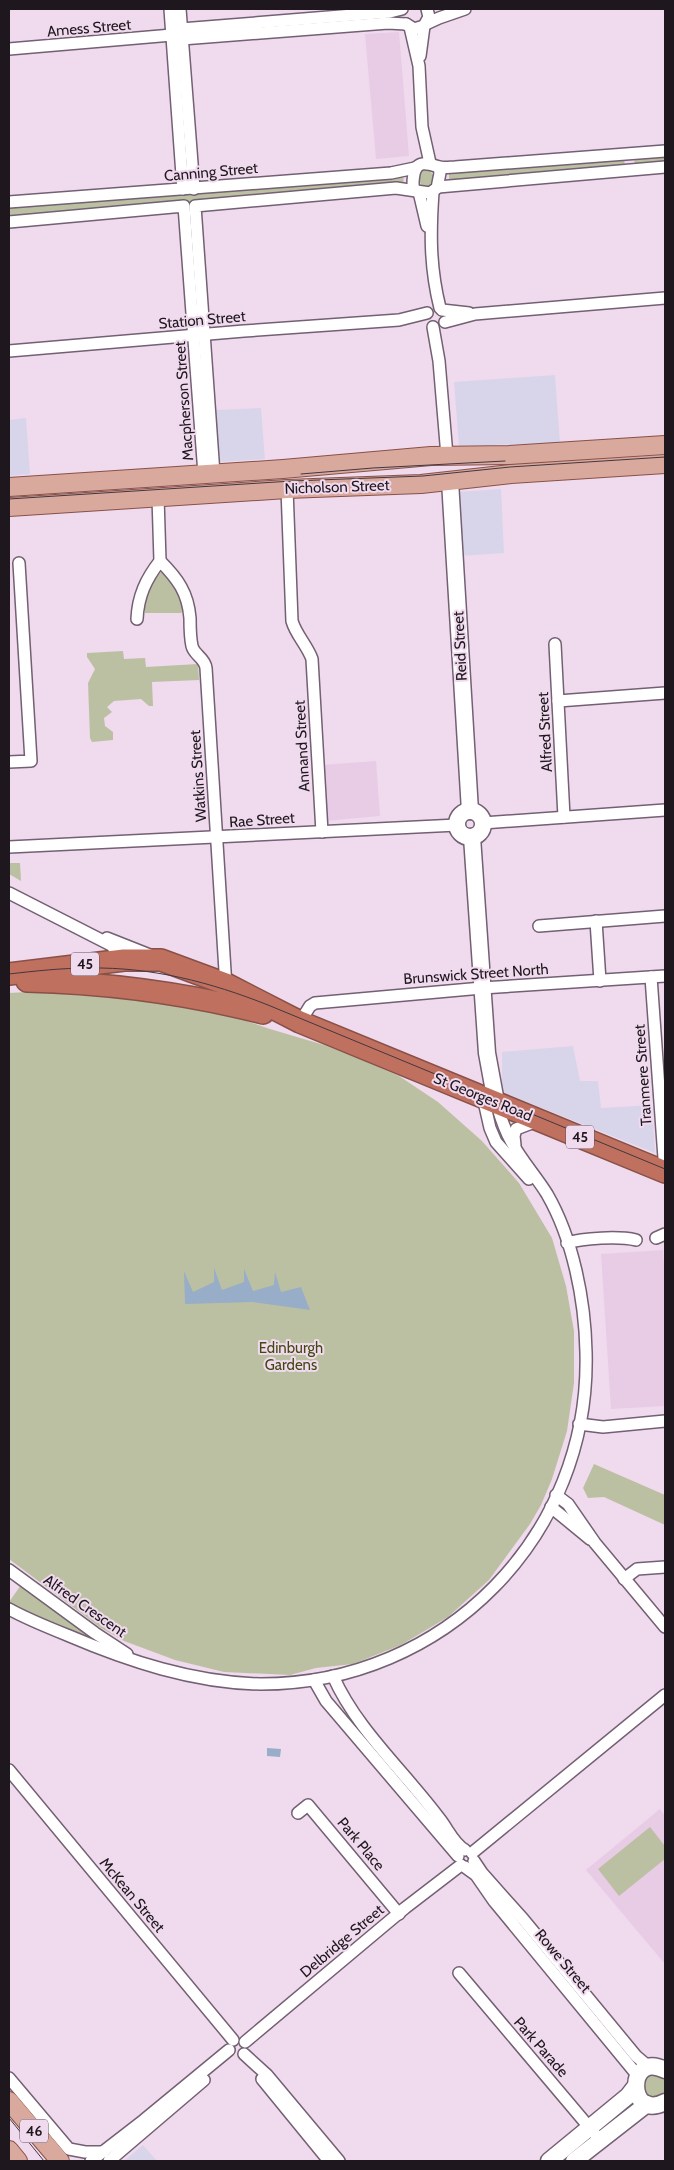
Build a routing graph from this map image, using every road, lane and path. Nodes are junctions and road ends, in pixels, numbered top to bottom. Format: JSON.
{"nodes":[{"id":1,"x":170,"y":9,"type":"edge"},
{"id":2,"x":180,"y":9,"type":"edge"},
{"id":3,"x":403,"y":9,"type":"edge"},
{"id":4,"x":427,"y":9,"type":"edge"},
{"id":5,"x":465,"y":9,"type":"edge"},
{"id":6,"x":353,"y":21,"type":"junction"},
{"id":7,"x":425,"y":25,"type":"junction"},
{"id":8,"x":408,"y":26,"type":"junction"},
{"id":9,"x":178,"y":34,"type":"junction"},
{"id":10,"x":9,"y":49,"type":"edge"},
{"id":11,"x":419,"y":66,"type":"junction"},
{"id":12,"x":422,"y":127,"type":"junction"},
{"id":13,"x":665,"y":151,"type":"edge"},
{"id":14,"x":434,"y":165,"type":"junction"},
{"id":15,"x":416,"y":167,"type":"junction"},
{"id":16,"x":665,"y":167,"type":"edge"},
{"id":17,"x":189,"y":189,"type":"junction"},
{"id":18,"x":435,"y":189,"type":"junction"},
{"id":19,"x":417,"y":191,"type":"junction"},
{"id":20,"x":9,"y":202,"type":"edge"},
{"id":21,"x":189,"y":206,"type":"junction"},
{"id":22,"x":9,"y":222,"type":"edge"},
{"id":23,"x":430,"y":240,"type":"junction"},
{"id":24,"x":665,"y":298,"type":"edge"},
{"id":25,"x":436,"y":318,"type":"junction"},
{"id":26,"x":199,"y":336,"type":"junction"},
{"id":27,"x":9,"y":351,"type":"edge"},
{"id":28,"x":665,"y":445,"type":"edge"},
{"id":29,"x":618,"y":448,"type":"junction"},
{"id":30,"x":447,"y":456,"type":"junction"},
{"id":31,"x":665,"y":464,"type":"edge"},
{"id":32,"x":620,"y":467,"type":"junction"},
{"id":33,"x":209,"y":474,"type":"junction"},
{"id":34,"x":450,"y":481,"type":"junction"},
{"id":35,"x":9,"y":486,"type":"edge"},
{"id":36,"x":287,"y":489,"type":"junction"},
{"id":37,"x":158,"y":497,"type":"junction"},
{"id":38,"x":9,"y":507,"type":"edge"},
{"id":39,"x":160,"y":561,"type":"junction"},
{"id":40,"x":19,"y":562,"type":"dead end"},
{"id":41,"x":14,"y":593,"type":"edge"},
{"id":42,"x":137,"y":619,"type":"dead end"},
{"id":43,"x":555,"y":644,"type":"dead end"},
{"id":44,"x":665,"y":693,"type":"edge"},
{"id":45,"x":558,"y":701,"type":"junction"},
{"id":46,"x":9,"y":762,"type":"edge"},
{"id":47,"x":665,"y":810,"type":"edge"},
{"id":48,"x":470,"y":811,"type":"junction"},
{"id":49,"x":564,"y":818,"type":"junction"},
{"id":50,"x":483,"y":824,"type":"junction"},
{"id":51,"x":457,"y":825,"type":"junction"},
{"id":52,"x":322,"y":832,"type":"junction"},
{"id":53,"x":472,"y":837,"type":"junction"},
{"id":54,"x":217,"y":838,"type":"junction"},
{"id":55,"x":9,"y":847,"type":"edge"},
{"id":56,"x":9,"y":893,"type":"edge"},
{"id":57,"x":665,"y":916,"type":"edge"},
{"id":58,"x":596,"y":921,"type":"junction"},
{"id":59,"x":539,"y":926,"type":"dead end"},
{"id":60,"x":84,"y":930,"type":"junction"},
{"id":61,"x":124,"y":960,"type":"junction"},
{"id":62,"x":161,"y":960,"type":"junction"},
{"id":63,"x":9,"y":974,"type":"edge"},
{"id":64,"x":665,"y":976,"type":"edge"},
{"id":65,"x":652,"y":977,"type":"junction"},
{"id":66,"x":9,"y":980,"type":"edge"},
{"id":67,"x":600,"y":981,"type":"junction"},
{"id":68,"x":482,"y":988,"type":"junction"},
{"id":69,"x":226,"y":994,"type":"junction"},
{"id":70,"x":300,"y":1022,"type":"junction"},
{"id":71,"x":663,"y":1094,"type":"edge"},
{"id":72,"x":490,"y":1099,"type":"junction"},
{"id":73,"x":538,"y":1120,"type":"junction"},
{"id":74,"x":519,"y":1154,"type":"junction"},
{"id":75,"x":665,"y":1172,"type":"edge"},
{"id":76,"x":566,"y":1240,"type":"junction"},
{"id":77,"x":636,"y":1240,"type":"dead end"},
{"id":78,"x":580,"y":1419,"type":"junction"},
{"id":79,"x":665,"y":1421,"type":"edge"},
{"id":80,"x":620,"y":1424,"type":"junction"},
{"id":81,"x":556,"y":1495,"type":"junction"},
{"id":82,"x":551,"y":1507,"type":"junction"},
{"id":83,"x":595,"y":1543,"type":"junction"},
{"id":84,"x":665,"y":1567,"type":"edge"},
{"id":85,"x":9,"y":1570,"type":"edge"},
{"id":86,"x":624,"y":1578,"type":"junction"},
{"id":87,"x":9,"y":1609,"type":"edge"},
{"id":88,"x":665,"y":1627,"type":"edge"},
{"id":89,"x":146,"y":1663,"type":"junction"},
{"id":90,"x":333,"y":1676,"type":"junction"},
{"id":91,"x":314,"y":1680,"type":"junction"},
{"id":92,"x":665,"y":1695,"type":"edge"},
{"id":93,"x":9,"y":1770,"type":"edge"},
{"id":94,"x":298,"y":1813,"type":"dead end"},
{"id":95,"x":466,"y":1859,"type":"junction"},
{"id":96,"x":398,"y":1914,"type":"junction"},
{"id":97,"x":459,"y":1973,"type":"dead end"},
{"id":98,"x":238,"y":2052,"type":"junction"},
{"id":99,"x":651,"y":2072,"type":"edge"},
{"id":100,"x":9,"y":2078,"type":"edge"},
{"id":101,"x":9,"y":2101,"type":"edge"},
{"id":102,"x":659,"y":2105,"type":"edge"},
{"id":103,"x":595,"y":2133,"type":"junction"},
{"id":104,"x":9,"y":2151,"type":"edge"},
{"id":105,"x":106,"y":2156,"type":"edge"},
{"id":106,"x":18,"y":2161,"type":"edge"},
{"id":107,"x":60,"y":2161,"type":"edge"},
{"id":108,"x":91,"y":2161,"type":"edge"},
{"id":109,"x":329,"y":2161,"type":"edge"},
{"id":110,"x":339,"y":2161,"type":"edge"},
{"id":111,"x":549,"y":2161,"type":"edge"},
{"id":112,"x":574,"y":2161,"type":"edge"}],
"edges":[{"from":1,"to":9,"type":"street"},
{"from":2,"to":9,"type":"street"},
{"from":3,"to":6,"type":"street","name":"Amess Street"},
{"from":3,"to":8,"type":"street"},
{"from":4,"to":7,"type":"street"},
{"from":5,"to":7,"type":"street"},
{"from":6,"to":8,"type":"street","name":"Amess Street"},
{"from":6,"to":9,"type":"street","name":"Amess Street"},
{"from":7,"to":8,"type":"street","name":"Amess Street"},
{"from":7,"to":11,"type":"street"},
{"from":8,"to":11,"type":"street"},
{"from":9,"to":10,"type":"street","name":"Amess Street"},
{"from":9,"to":17,"type":"street"},
{"from":11,"to":12,"type":"street"},
{"from":12,"to":14,"type":"street"},
{"from":12,"to":15,"type":"street"},
{"from":13,"to":14,"type":"street"},
{"from":14,"to":15,"type":"street"},
{"from":14,"to":18,"type":"street"},
{"from":15,"to":17,"type":"street","name":"Canning Street"},
{"from":15,"to":19,"type":"street"},
{"from":16,"to":18,"type":"street"},
{"from":17,"to":20,"type":"street","name":"Canning Street"},
{"from":18,"to":19,"type":"street"},
{"from":18,"to":23,"type":"street"},
{"from":19,"to":21,"type":"street","name":"Canning Street"},
{"from":19,"to":23,"type":"street"},
{"from":21,"to":22,"type":"street","name":"Canning Street"},
{"from":21,"to":26,"type":"street","name":"Macpherson Street"},
{"from":23,"to":25,"type":"street"},
{"from":24,"to":25,"type":"street","name":"Station Street"},
{"from":25,"to":26,"type":"street","name":"Station Street"},
{"from":25,"to":30,"type":"street"},
{"from":26,"to":27,"type":"street","name":"Station Street"},
{"from":26,"to":33,"type":"street","name":"Macpherson Street"},
{"from":28,"to":29,"type":"main road","name":"Nicholson Street"},
{"from":29,"to":30,"type":"main road","name":"Nicholson Street"},
{"from":29,"to":32,"type":"main road"},
{"from":30,"to":33,"type":"main road","name":"Nicholson Street"},
{"from":30,"to":34,"type":"main road"},
{"from":31,"to":32,"type":"main road","name":"Nicholson Street"},
{"from":32,"to":34,"type":"main road","name":"Nicholson Street"},
{"from":33,"to":35,"type":"main road","name":"Nicholson Street"},
{"from":34,"to":36,"type":"main road","name":"Nicholson Street"},
{"from":34,"to":48,"type":"street","name":"Reid Street"},
{"from":36,"to":37,"type":"main road","name":"Nicholson Street"},
{"from":36,"to":52,"type":"street","name":"Annand Street"},
{"from":37,"to":38,"type":"main road","name":"Nicholson Street"},
{"from":37,"to":39,"type":"street"},
{"from":39,"to":42,"type":"street"},
{"from":39,"to":54,"type":"street","name":"Watkins Street"},
{"from":40,"to":41,"type":"street"},
{"from":41,"to":46,"type":"street"},
{"from":43,"to":45,"type":"street","name":"Alfred Street"},
{"from":44,"to":45,"type":"street"},
{"from":45,"to":49,"type":"street","name":"Alfred Street"},
{"from":47,"to":49,"type":"street"},
{"from":48,"to":50,"type":"street"},
{"from":48,"to":51,"type":"street"},
{"from":49,"to":50,"type":"street"},
{"from":50,"to":53,"type":"street"},
{"from":51,"to":52,"type":"street","name":"Rae Street"},
{"from":51,"to":53,"type":"street"},
{"from":52,"to":54,"type":"street","name":"Rae Street"},
{"from":53,"to":68,"type":"street"},
{"from":54,"to":55,"type":"street","name":"Rae Street"},
{"from":54,"to":69,"type":"street","name":"Watkins Street"},
{"from":56,"to":60,"type":"street"},
{"from":57,"to":58,"type":"street"},
{"from":58,"to":59,"type":"street"},
{"from":58,"to":67,"type":"street"},
{"from":60,"to":61,"type":"street"},
{"from":60,"to":62,"type":"street"},
{"from":61,"to":62,"type":"highway","number":"45"},
{"from":61,"to":63,"type":"highway","number":"45"},
{"from":62,"to":69,"type":"highway","name":"St Georges Road","number":"45"},
{"from":64,"to":65,"type":"street","name":"Brunswick Street North"},
{"from":65,"to":67,"type":"street","name":"Brunswick Street North"},
{"from":65,"to":71,"type":"street","name":"Tranmere Street"},
{"from":66,"to":69,"type":"highway","name":"St Georges Road","number":"45"},
{"from":67,"to":68,"type":"street","name":"Brunswick Street North"},
{"from":68,"to":70,"type":"street","name":"Brunswick Street North"},
{"from":68,"to":72,"type":"street"},
{"from":69,"to":70,"type":"highway","name":"St Georges Road","number":"45"},
{"from":70,"to":72,"type":"highway","name":"St Georges Road","number":"45"},
{"from":71,"to":75,"type":"street","name":"Tranmere Street"},
{"from":72,"to":73,"type":"highway","name":"St Georges Road","number":"45"},
{"from":72,"to":74,"type":"street","name":"Alfred Crescent"},
{"from":72,"to":76,"type":"street","name":"Alfred Crescent"},
{"from":73,"to":74,"type":"street"},
{"from":73,"to":75,"type":"highway","name":"St Georges Road","number":"45"},
{"from":74,"to":76,"type":"street","name":"Alfred Crescent"},
{"from":76,"to":77,"type":"street"},
{"from":76,"to":78,"type":"street","name":"Alfred Crescent"},
{"from":78,"to":80,"type":"street"},
{"from":78,"to":80,"type":"street"},
{"from":78,"to":81,"type":"street","name":"Alfred Crescent"},
{"from":79,"to":80,"type":"street"},
{"from":81,"to":82,"type":"street","name":"Alfred Crescent"},
{"from":81,"to":83,"type":"street"},
{"from":82,"to":83,"type":"street"},
{"from":82,"to":90,"type":"street","name":"Alfred Crescent"},
{"from":83,"to":86,"type":"street"},
{"from":84,"to":86,"type":"street"},
{"from":85,"to":89,"type":"street","name":"Alfred Crescent"},
{"from":86,"to":88,"type":"street"},
{"from":87,"to":89,"type":"street","name":"Alfred Crescent"},
{"from":89,"to":91,"type":"street","name":"Alfred Crescent"},
{"from":90,"to":91,"type":"street","name":"Alfred Crescent"},
{"from":90,"to":95,"type":"street","name":"Rowe Street"},
{"from":91,"to":95,"type":"street","name":"Rowe Street"},
{"from":92,"to":95,"type":"street","name":"Delbridge Street"},
{"from":93,"to":98,"type":"street","name":"McKean Street"},
{"from":94,"to":96,"type":"street","name":"Park Place"},
{"from":95,"to":96,"type":"street","name":"Delbridge Street"},
{"from":95,"to":99,"type":"street","name":"Rowe Street"},
{"from":96,"to":98,"type":"street","name":"Delbridge Street"},
{"from":97,"to":103,"type":"street","name":"Park Parade"},
{"from":98,"to":105,"type":"street"},
{"from":98,"to":109,"type":"street","name":"McKean Street"},
{"from":98,"to":110,"type":"street","name":"McKean Street"},
{"from":99,"to":102,"type":"street"},
{"from":99,"to":103,"type":"street"},
{"from":100,"to":105,"type":"street"},
{"from":101,"to":107,"type":"main road","number":"46"},
{"from":102,"to":103,"type":"street"},
{"from":103,"to":111,"type":"street"},
{"from":103,"to":112,"type":"street"},
{"from":104,"to":106,"type":"main road","number":"46"},
{"from":105,"to":108,"type":"street"}]}
